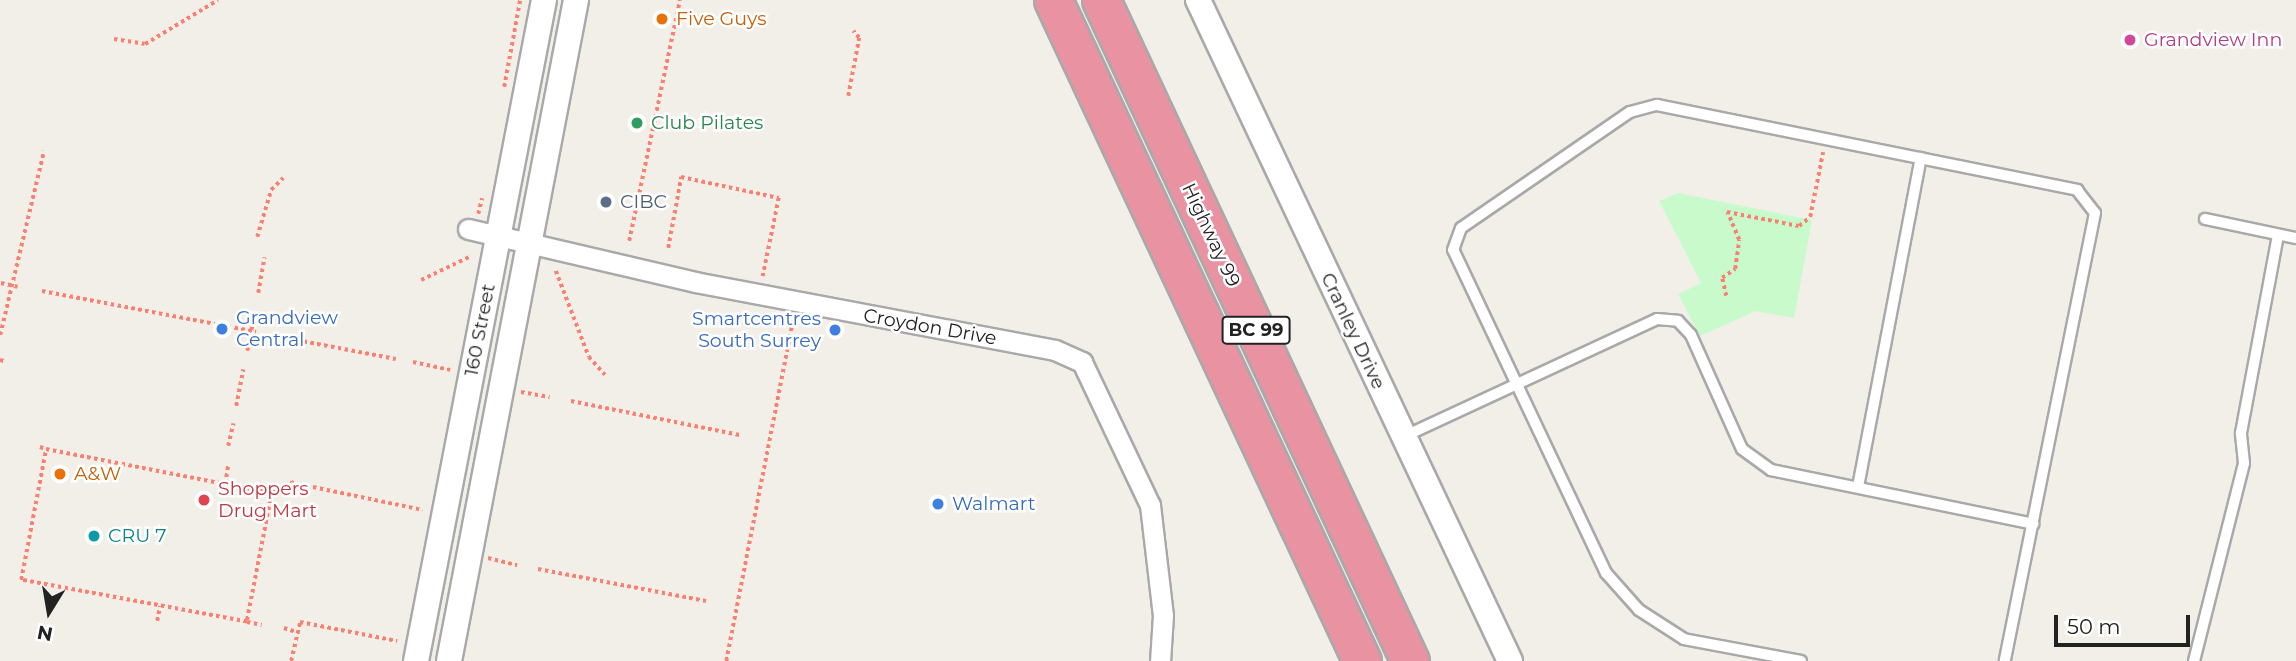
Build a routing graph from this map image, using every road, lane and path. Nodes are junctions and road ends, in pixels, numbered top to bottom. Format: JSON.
{"nodes":[{"id":1,"x":218,"y":0,"type":"edge"},
{"id":2,"x":544,"y":0,"type":"edge"},
{"id":3,"x":576,"y":0,"type":"edge"},
{"id":4,"x":680,"y":0,"type":"edge"},
{"id":5,"x":1053,"y":0,"type":"edge"},
{"id":6,"x":1101,"y":0,"type":"edge"},
{"id":7,"x":1198,"y":0,"type":"edge"},
{"id":8,"x":853,"y":31,"type":"dead end"},
{"id":9,"x":114,"y":40,"type":"dead end"},
{"id":10,"x":848,"y":96,"type":"dead end"},
{"id":11,"x":44,"y":151,"type":"dead end"},
{"id":12,"x":1822,"y":152,"type":"dead end"},
{"id":13,"x":1921,"y":158,"type":"junction"},
{"id":14,"x":283,"y":178,"type":"dead end"},
{"id":15,"x":34,"y":200,"type":"junction"},
{"id":16,"x":43,"y":201,"type":"dead end"},
{"id":17,"x":2205,"y":219,"type":"dead end"},
{"id":18,"x":468,"y":229,"type":"dead end"},
{"id":19,"x":2278,"y":235,"type":"junction"},
{"id":20,"x":499,"y":236,"type":"junction"},
{"id":21,"x":257,"y":237,"type":"dead end"},
{"id":22,"x":2296,"y":238,"type":"edge"},
{"id":23,"x":629,"y":241,"type":"dead end"},
{"id":24,"x":530,"y":242,"type":"junction"},
{"id":25,"x":668,"y":248,"type":"dead end"},
{"id":26,"x":471,"y":256,"type":"dead end"},
{"id":27,"x":264,"y":258,"type":"dead end"},
{"id":28,"x":556,"y":271,"type":"dead end"},
{"id":29,"x":763,"y":276,"type":"dead end"},
{"id":30,"x":421,"y":280,"type":"dead end"},
{"id":31,"x":1,"y":283,"type":"edge"},
{"id":32,"x":10,"y":285,"type":"junction"},
{"id":33,"x":18,"y":286,"type":"dead end"},
{"id":34,"x":42,"y":291,"type":"dead end"},
{"id":35,"x":258,"y":293,"type":"dead end"},
{"id":36,"x":1726,"y":296,"type":"dead end"},
{"id":37,"x":255,"y":311,"type":"dead end"},
{"id":38,"x":793,"y":319,"type":"dead end"},
{"id":39,"x":250,"y":331,"type":"junction"},
{"id":40,"x":256,"y":332,"type":"dead end"},
{"id":41,"x":0,"y":335,"type":"edge"},
{"id":42,"x":276,"y":336,"type":"dead end"},
{"id":43,"x":247,"y":351,"type":"dead end"},
{"id":44,"x":396,"y":359,"type":"dead end"},
{"id":45,"x":413,"y":362,"type":"dead end"},
{"id":46,"x":243,"y":370,"type":"dead end"},
{"id":47,"x":450,"y":370,"type":"dead end"},
{"id":48,"x":605,"y":375,"type":"dead end"},
{"id":49,"x":1517,"y":386,"type":"junction"},
{"id":50,"x":520,"y":392,"type":"dead end"},
{"id":51,"x":550,"y":397,"type":"dead end"},
{"id":52,"x":571,"y":401,"type":"dead end"},
{"id":53,"x":236,"y":406,"type":"dead end"},
{"id":54,"x":233,"y":424,"type":"dead end"},
{"id":55,"x":740,"y":435,"type":"dead end"},
{"id":56,"x":1403,"y":437,"type":"junction"},
{"id":57,"x":228,"y":446,"type":"dead end"},
{"id":58,"x":40,"y":447,"type":"dead end"},
{"id":59,"x":46,"y":449,"type":"junction"},
{"id":60,"x":228,"y":466,"type":"dead end"},
{"id":61,"x":294,"y":482,"type":"dead end"},
{"id":62,"x":225,"y":484,"type":"junction"},
{"id":63,"x":313,"y":486,"type":"dead end"},
{"id":64,"x":1858,"y":487,"type":"junction"},
{"id":65,"x":272,"y":493,"type":"junction"},
{"id":66,"x":423,"y":510,"type":"dead end"},
{"id":67,"x":2033,"y":524,"type":"junction"},
{"id":68,"x":488,"y":558,"type":"dead end"},
{"id":69,"x":517,"y":565,"type":"dead end"},
{"id":70,"x":538,"y":569,"type":"dead end"},
{"id":71,"x":706,"y":601,"type":"dead end"},
{"id":72,"x":160,"y":606,"type":"junction"},
{"id":73,"x":157,"y":621,"type":"dead end"},
{"id":74,"x":247,"y":622,"type":"junction"},
{"id":75,"x":262,"y":625,"type":"dead end"},
{"id":76,"x":284,"y":628,"type":"dead end"},
{"id":77,"x":296,"y":632,"type":"junction"},
{"id":78,"x":397,"y":641,"type":"dead end"},
{"id":79,"x":290,"y":661,"type":"edge"},
{"id":80,"x":416,"y":661,"type":"edge"},
{"id":81,"x":449,"y":661,"type":"edge"},
{"id":82,"x":726,"y":661,"type":"edge"},
{"id":83,"x":1160,"y":661,"type":"edge"},
{"id":84,"x":1362,"y":661,"type":"edge"},
{"id":85,"x":1410,"y":661,"type":"edge"},
{"id":86,"x":1510,"y":661,"type":"edge"},
{"id":87,"x":1801,"y":661,"type":"edge"},
{"id":88,"x":2005,"y":661,"type":"edge"},
{"id":89,"x":2194,"y":661,"type":"edge"}],
"edges":[{"from":1,"to":9,"type":"path"},
{"from":2,"to":20,"type":"street","name":"160 Street"},
{"from":3,"to":24,"type":"street","name":"160 Street"},
{"from":4,"to":23,"type":"path"},
{"from":5,"to":84,"type":"highway","number":"BC 99"},
{"from":6,"to":85,"type":"highway","name":"Highway 99","number":"BC 99"},
{"from":7,"to":56,"type":"street","name":"Cranley Drive"},
{"from":8,"to":10,"type":"path"},
{"from":11,"to":15,"type":"path"},
{"from":12,"to":36,"type":"path"},
{"from":13,"to":49,"type":"lane"},
{"from":13,"to":64,"type":"lane"},
{"from":13,"to":67,"type":"lane"},
{"from":14,"to":21,"type":"path"},
{"from":15,"to":16,"type":"path"},
{"from":15,"to":32,"type":"path"},
{"from":17,"to":19,"type":"lane"},
{"from":18,"to":20,"type":"street","name":"Croydon Drive"},
{"from":19,"to":22,"type":"lane"},
{"from":19,"to":89,"type":"lane"},
{"from":20,"to":24,"type":"street","name":"Croydon Drive"},
{"from":20,"to":80,"type":"street","name":"160 Street"},
{"from":24,"to":81,"type":"street","name":"160 Street"},
{"from":24,"to":83,"type":"street","name":"Croydon Drive"},
{"from":25,"to":29,"type":"path"},
{"from":26,"to":30,"type":"path"},
{"from":27,"to":35,"type":"path"},
{"from":28,"to":48,"type":"path"},
{"from":31,"to":32,"type":"path"},
{"from":32,"to":33,"type":"path"},
{"from":32,"to":41,"type":"path"},
{"from":34,"to":39,"type":"path"},
{"from":37,"to":39,"type":"path"},
{"from":38,"to":82,"type":"path"},
{"from":39,"to":40,"type":"path"},
{"from":39,"to":43,"type":"path"},
{"from":42,"to":44,"type":"path"},
{"from":45,"to":47,"type":"path"},
{"from":46,"to":53,"type":"path"},
{"from":49,"to":56,"type":"lane"},
{"from":49,"to":64,"type":"lane"},
{"from":49,"to":87,"type":"lane"},
{"from":50,"to":51,"type":"path"},
{"from":52,"to":55,"type":"path"},
{"from":54,"to":57,"type":"path"},
{"from":56,"to":86,"type":"street","name":"Cranley Drive"},
{"from":58,"to":59,"type":"path"},
{"from":59,"to":62,"type":"path"},
{"from":59,"to":72,"type":"path"},
{"from":60,"to":62,"type":"path"},
{"from":61,"to":65,"type":"path"},
{"from":62,"to":65,"type":"path"},
{"from":63,"to":66,"type":"path"},
{"from":64,"to":67,"type":"lane"},
{"from":65,"to":74,"type":"path"},
{"from":67,"to":88,"type":"lane"},
{"from":68,"to":69,"type":"path"},
{"from":70,"to":71,"type":"path"},
{"from":72,"to":73,"type":"path"},
{"from":72,"to":74,"type":"path"},
{"from":74,"to":75,"type":"path"},
{"from":76,"to":77,"type":"path"},
{"from":77,"to":78,"type":"path"},
{"from":77,"to":79,"type":"path"}]}
